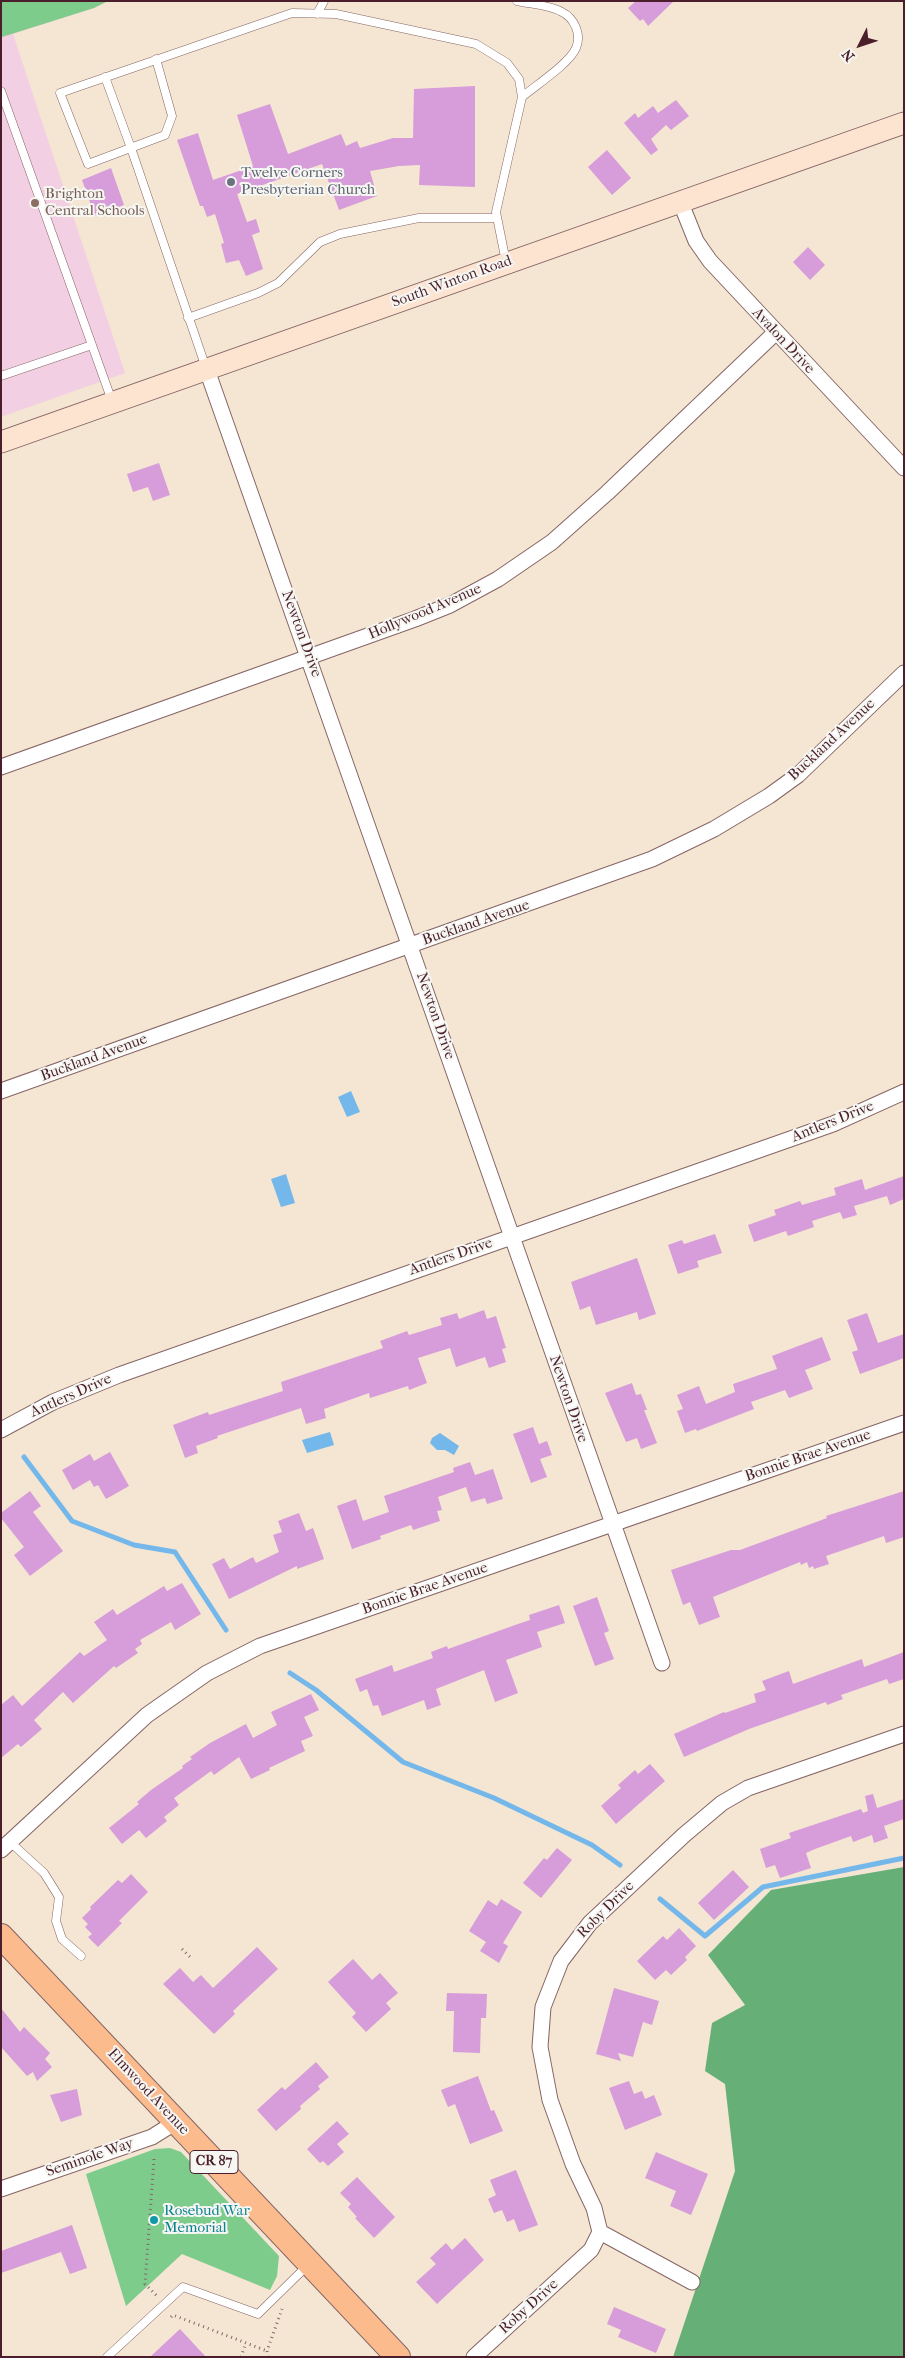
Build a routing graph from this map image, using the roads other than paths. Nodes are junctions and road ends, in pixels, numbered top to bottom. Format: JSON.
{"nodes":[{"id":1,"x":324,"y":1,"type":"edge"},
{"id":2,"x":517,"y":1,"type":"edge"},
{"id":3,"x":317,"y":14,"type":"junction"},
{"id":4,"x":156,"y":59,"type":"junction"},
{"id":5,"x":105,"y":77,"type":"junction"},
{"id":6,"x":1,"y":91,"type":"edge"},
{"id":7,"x":522,"y":97,"type":"junction"},
{"id":8,"x":5,"y":114,"type":"edge"},
{"id":9,"x":904,"y":123,"type":"edge"},
{"id":10,"x":131,"y":148,"type":"junction"},
{"id":11,"x":680,"y":201,"type":"junction"},
{"id":12,"x":497,"y":218,"type":"junction"},
{"id":13,"x":506,"y":262,"type":"junction"},
{"id":14,"x":188,"y":318,"type":"junction"},
{"id":15,"x":776,"y":333,"type":"junction"},
{"id":16,"x":92,"y":345,"type":"junction"},
{"id":17,"x":207,"y":370,"type":"junction"},
{"id":18,"x":1,"y":376,"type":"edge"},
{"id":19,"x":113,"y":403,"type":"junction"},
{"id":20,"x":1,"y":442,"type":"edge"},
{"id":21,"x":904,"y":468,"type":"edge"},
{"id":22,"x":309,"y":657,"type":"junction"},
{"id":23,"x":904,"y":673,"type":"edge"},
{"id":24,"x":1,"y":767,"type":"edge"},
{"id":25,"x":410,"y":945,"type":"junction"},
{"id":26,"x":1,"y":1091,"type":"edge"},
{"id":27,"x":904,"y":1092,"type":"edge"},
{"id":28,"x":512,"y":1236,"type":"junction"},
{"id":29,"x":904,"y":1423,"type":"edge"},
{"id":30,"x":1,"y":1430,"type":"edge"},
{"id":31,"x":612,"y":1525,"type":"junction"},
{"id":32,"x":662,"y":1663,"type":"dead end"},
{"id":33,"x":904,"y":1734,"type":"edge"},
{"id":34,"x":6,"y":1846,"type":"edge"},
{"id":35,"x":1,"y":1936,"type":"edge"},
{"id":36,"x":81,"y":1956,"type":"dead end"},
{"id":37,"x":176,"y":2122,"type":"junction"},
{"id":38,"x":1,"y":2189,"type":"edge"},
{"id":39,"x":600,"y":2232,"type":"junction"},
{"id":40,"x":310,"y":2263,"type":"junction"},
{"id":41,"x":692,"y":2282,"type":"dead end"},
{"id":42,"x":107,"y":2357,"type":"edge"},
{"id":43,"x":398,"y":2357,"type":"edge"},
{"id":44,"x":474,"y":2357,"type":"edge"}],
"edges":[{"from":1,"to":3,"type":"lane"},
{"from":2,"to":7,"type":"lane"},
{"from":3,"to":4,"type":"lane"},
{"from":3,"to":7,"type":"lane"},
{"from":4,"to":5,"type":"lane"},
{"from":4,"to":10,"type":"lane"},
{"from":5,"to":10,"type":"lane"},
{"from":5,"to":10,"type":"lane"},
{"from":6,"to":8,"type":"lane"},
{"from":7,"to":12,"type":"lane"},
{"from":8,"to":16,"type":"lane"},
{"from":9,"to":11,"type":"main road","name":"South Winton Road"},
{"from":10,"to":14,"type":"lane"},
{"from":11,"to":13,"type":"main road","name":"South Winton Road"},
{"from":11,"to":15,"type":"street","name":"Avalon Drive"},
{"from":12,"to":13,"type":"lane"},
{"from":12,"to":14,"type":"lane"},
{"from":13,"to":17,"type":"main road","name":"South Winton Road"},
{"from":14,"to":17,"type":"lane"},
{"from":15,"to":21,"type":"street","name":"Avalon Drive"},
{"from":15,"to":22,"type":"street","name":"Hollywood Avenue"},
{"from":16,"to":18,"type":"lane"},
{"from":16,"to":19,"type":"lane"},
{"from":17,"to":19,"type":"main road","name":"South Winton Road"},
{"from":17,"to":22,"type":"street","name":"Newton Drive"},
{"from":19,"to":20,"type":"main road","name":"South Winton Road"},
{"from":22,"to":24,"type":"street","name":"Hollywood Avenue"},
{"from":22,"to":25,"type":"street","name":"Newton Drive"},
{"from":23,"to":25,"type":"street","name":"Buckland Avenue"},
{"from":25,"to":26,"type":"street","name":"Buckland Avenue"},
{"from":25,"to":28,"type":"street","name":"Newton Drive"},
{"from":27,"to":28,"type":"street","name":"Antlers Drive"},
{"from":28,"to":30,"type":"street","name":"Antlers Drive"},
{"from":28,"to":31,"type":"street","name":"Newton Drive"},
{"from":29,"to":31,"type":"street","name":"Bonnie Brae Avenue"},
{"from":31,"to":32,"type":"street","name":"Newton Drive"},
{"from":31,"to":34,"type":"street","name":"Bonnie Brae Avenue"},
{"from":33,"to":39,"type":"street","name":"Roby Drive"},
{"from":34,"to":36,"type":"lane"},
{"from":35,"to":37,"type":"main road","name":"Elmwood Avenue","number":"CR 87"},
{"from":37,"to":38,"type":"street","name":"Seminole Way"},
{"from":37,"to":40,"type":"main road","name":"Elmwood Avenue","number":"CR 87"},
{"from":39,"to":41,"type":"street"},
{"from":39,"to":44,"type":"street","name":"Roby Drive"},
{"from":40,"to":42,"type":"lane"},
{"from":40,"to":43,"type":"main road","name":"Elmwood Avenue","number":"CR 87"}]}
